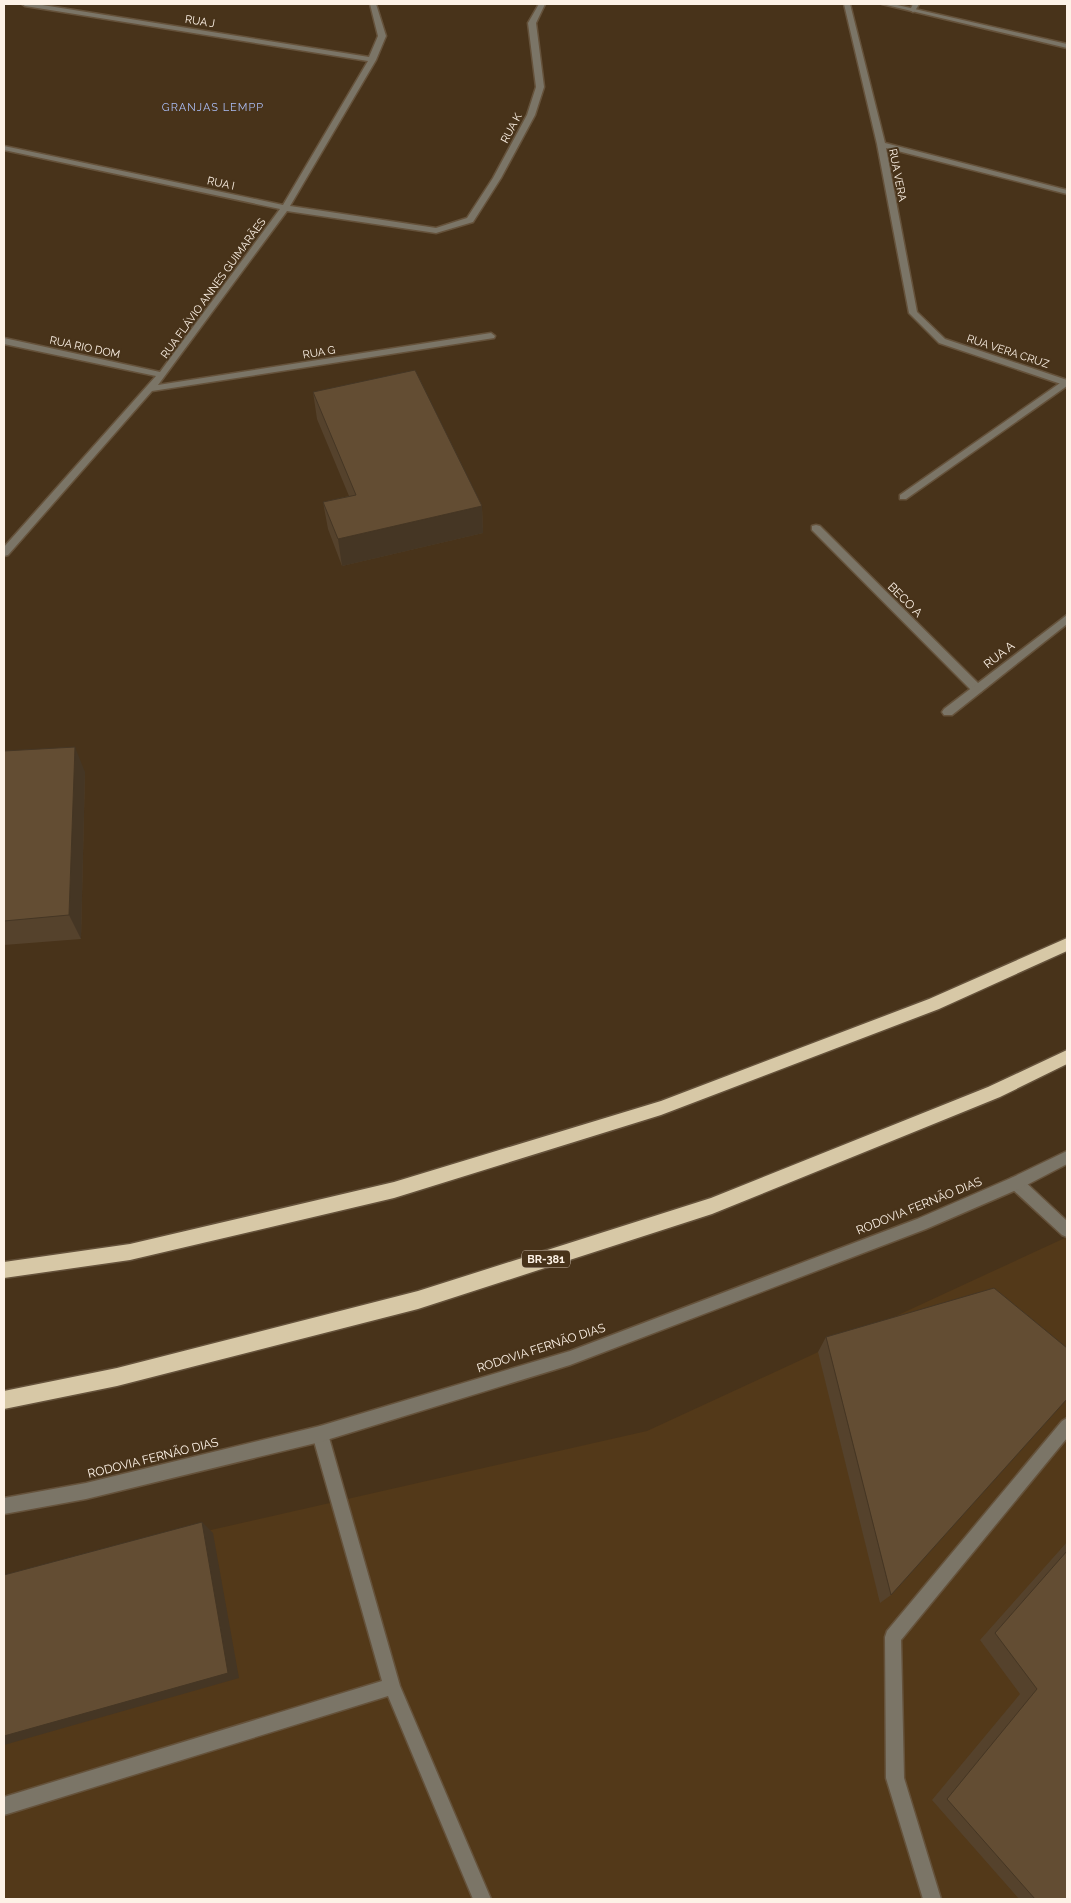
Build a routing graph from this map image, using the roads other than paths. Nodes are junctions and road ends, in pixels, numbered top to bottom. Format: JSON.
{"nodes":[{"id":1,"x":24,"y":4,"type":"edge"},
{"id":2,"x":373,"y":4,"type":"edge"},
{"id":3,"x":542,"y":4,"type":"edge"},
{"id":4,"x":847,"y":4,"type":"edge"},
{"id":5,"x":885,"y":4,"type":"edge"},
{"id":6,"x":915,"y":7,"type":"edge"},
{"id":7,"x":1067,"y":46,"type":"edge"},
{"id":8,"x":372,"y":60,"type":"junction"},
{"id":9,"x":881,"y":144,"type":"junction"},
{"id":10,"x":4,"y":148,"type":"edge"},
{"id":11,"x":1067,"y":192,"type":"edge"},
{"id":12,"x":285,"y":208,"type":"junction"},
{"id":13,"x":436,"y":231,"type":"joint"},
{"id":14,"x":491,"y":336,"type":"dead end"},
{"id":15,"x":4,"y":340,"type":"edge"},
{"id":16,"x":942,"y":341,"type":"joint"},
{"id":17,"x":162,"y":375,"type":"junction"},
{"id":18,"x":1066,"y":383,"type":"edge"},
{"id":19,"x":150,"y":389,"type":"junction"},
{"id":20,"x":903,"y":497,"type":"dead end"},
{"id":21,"x":816,"y":528,"type":"dead end"},
{"id":22,"x":4,"y":553,"type":"edge"},
{"id":23,"x":1067,"y":619,"type":"edge"},
{"id":24,"x":977,"y":690,"type":"junction"},
{"id":25,"x":948,"y":712,"type":"dead end"},
{"id":26,"x":1067,"y":944,"type":"edge"},
{"id":27,"x":1067,"y":1056,"type":"edge"},
{"id":28,"x":1067,"y":1157,"type":"edge"},
{"id":29,"x":1016,"y":1182,"type":"junction"},
{"id":30,"x":1067,"y":1230,"type":"edge"},
{"id":31,"x":4,"y":1270,"type":"edge"},
{"id":32,"x":4,"y":1400,"type":"edge"},
{"id":33,"x":1067,"y":1426,"type":"edge"},
{"id":34,"x":320,"y":1434,"type":"junction"},
{"id":35,"x":4,"y":1506,"type":"edge"},
{"id":36,"x":392,"y":1686,"type":"junction"},
{"id":37,"x":4,"y":1806,"type":"edge"},
{"id":38,"x":482,"y":1899,"type":"edge"},
{"id":39,"x":932,"y":1899,"type":"edge"}],
"edges":[{"from":1,"to":8,"type":"street","name":"RUA J"},
{"from":2,"to":8,"type":"street","name":"RUA FLÁVIO ANNES GUIMARÃES"},
{"from":3,"to":13,"type":"street","name":"RUA K"},
{"from":4,"to":9,"type":"street","name":"RUA VERA"},
{"from":5,"to":6,"type":"street"},
{"from":6,"to":7,"type":"street"},
{"from":8,"to":12,"type":"street","name":"RUA FLÁVIO ANNES GUIMARÃES"},
{"from":9,"to":11,"type":"street"},
{"from":9,"to":16,"type":"street","name":"RUA VERA"},
{"from":10,"to":12,"type":"street","name":"RUA I"},
{"from":12,"to":13,"type":"street","name":"RUA I"},
{"from":12,"to":17,"type":"street","name":"RUA FLÁVIO ANNES GUIMARÃES"},
{"from":14,"to":19,"type":"street","name":"RUA G"},
{"from":15,"to":17,"type":"street","name":"RUA RIO DOM"},
{"from":16,"to":18,"type":"street","name":"RUA VERA CRUZ"},
{"from":17,"to":19,"type":"street","name":"RUA FLÁVIO ANNES GUIMARÃES"},
{"from":18,"to":20,"type":"street"},
{"from":19,"to":22,"type":"street","name":"RUA FLÁVIO ANNES GUIMARÃES"},
{"from":21,"to":24,"type":"street","name":"BECO A"},
{"from":23,"to":24,"type":"street","name":"RUA A"},
{"from":24,"to":25,"type":"street","name":"RUA A"},
{"from":26,"to":31,"type":"highway"},
{"from":27,"to":32,"type":"highway","number":"BR-381"},
{"from":28,"to":29,"type":"street","name":"RODOVIA FERNÃO DIAS"},
{"from":29,"to":30,"type":"street"},
{"from":29,"to":34,"type":"street","name":"RODOVIA FERNÃO DIAS"},
{"from":33,"to":39,"type":"street"},
{"from":34,"to":35,"type":"street","name":"RODOVIA FERNÃO DIAS"},
{"from":34,"to":36,"type":"street"},
{"from":36,"to":37,"type":"street"},
{"from":36,"to":38,"type":"street"}]}
